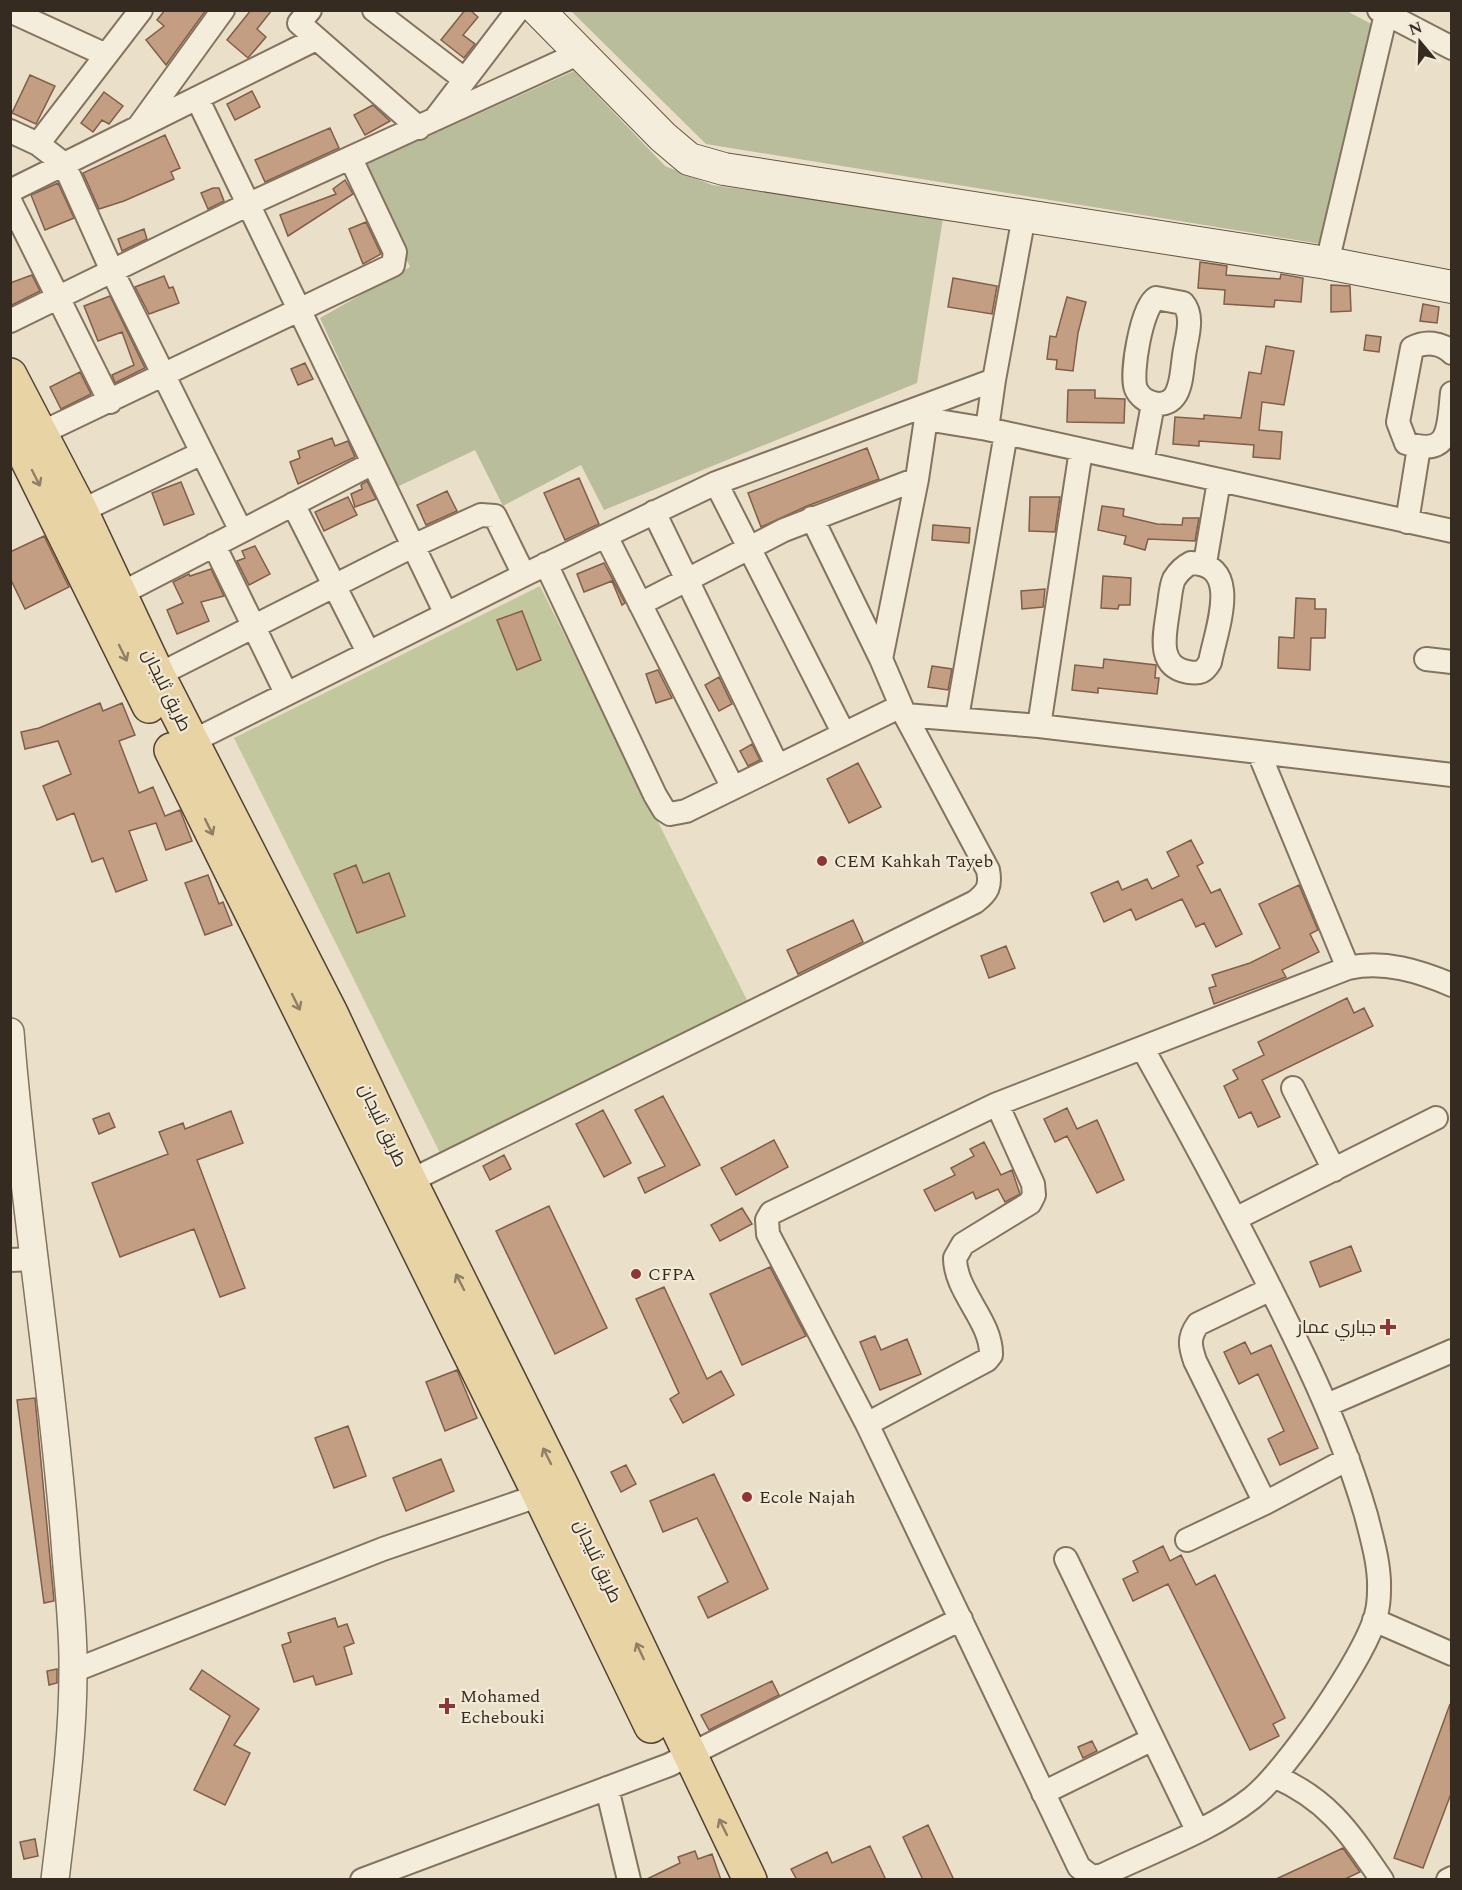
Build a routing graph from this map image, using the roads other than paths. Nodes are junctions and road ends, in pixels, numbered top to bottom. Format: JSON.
{"nodes":[{"id":1,"x":141,"y":10,"type":"edge"},
{"id":2,"x":223,"y":10,"type":"edge"},
{"id":3,"x":374,"y":10,"type":"edge"},
{"id":4,"x":518,"y":10,"type":"edge"},
{"id":5,"x":538,"y":10,"type":"edge"},
{"id":6,"x":10,"y":11,"type":"edge"},
{"id":7,"x":1383,"y":12,"type":"edge"},
{"id":8,"x":298,"y":15,"type":"edge"},
{"id":9,"x":316,"y":39,"type":"junction"},
{"id":10,"x":1452,"y":48,"type":"edge"},
{"id":11,"x":580,"y":53,"type":"junction"},
{"id":12,"x":106,"y":55,"type":"junction"},
{"id":13,"x":464,"y":79,"type":"junction"},
{"id":14,"x":197,"y":98,"type":"junction"},
{"id":15,"x":426,"y":124,"type":"junction"},
{"id":16,"x":137,"y":128,"type":"junction"},
{"id":17,"x":10,"y":131,"type":"edge"},
{"id":18,"x":38,"y":144,"type":"junction"},
{"id":19,"x":351,"y":159,"type":"junction"},
{"id":20,"x":64,"y":164,"type":"junction"},
{"id":21,"x":10,"y":191,"type":"edge"},
{"id":22,"x":10,"y":201,"type":"edge"},
{"id":23,"x":249,"y":204,"type":"junction"},
{"id":24,"x":1024,"y":216,"type":"junction"},
{"id":25,"x":1327,"y":263,"type":"junction"},
{"id":26,"x":112,"y":271,"type":"junction"},
{"id":27,"x":1452,"y":287,"type":"edge"},
{"id":28,"x":60,"y":296,"type":"junction"},
{"id":29,"x":300,"y":310,"type":"junction"},
{"id":30,"x":10,"y":321,"type":"edge"},
{"id":31,"x":1452,"y":352,"type":"edge"},
{"id":32,"x":10,"y":375,"type":"edge"},
{"id":33,"x":163,"y":376,"type":"junction"},
{"id":34,"x":994,"y":380,"type":"junction"},
{"id":35,"x":1452,"y":393,"type":"edge"},
{"id":36,"x":110,"y":402,"type":"junction"},
{"id":37,"x":1153,"y":404,"type":"dead end"},
{"id":38,"x":927,"y":412,"type":"junction"},
{"id":39,"x":25,"y":430,"type":"edge"},
{"id":40,"x":996,"y":431,"type":"junction"},
{"id":41,"x":1419,"y":447,"type":"junction"},
{"id":42,"x":1081,"y":450,"type":"junction"},
{"id":43,"x":202,"y":453,"type":"junction"},
{"id":44,"x":374,"y":463,"type":"junction"},
{"id":45,"x":1142,"y":464,"type":"junction"},
{"id":46,"x":917,"y":479,"type":"junction"},
{"id":47,"x":1220,"y":481,"type":"junction"},
{"id":48,"x":716,"y":483,"type":"junction"},
{"id":49,"x":293,"y":504,"type":"junction"},
{"id":50,"x":81,"y":511,"type":"junction"},
{"id":51,"x":654,"y":512,"type":"junction"},
{"id":52,"x":812,"y":518,"type":"junction"},
{"id":53,"x":1407,"y":522,"type":"junction"},
{"id":54,"x":242,"y":531,"type":"junction"},
{"id":55,"x":1452,"y":531,"type":"edge"},
{"id":56,"x":606,"y":537,"type":"junction"},
{"id":57,"x":214,"y":545,"type":"junction"},
{"id":58,"x":413,"y":546,"type":"junction"},
{"id":59,"x":747,"y":547,"type":"junction"},
{"id":60,"x":1205,"y":563,"type":"dead end"},
{"id":61,"x":546,"y":564,"type":"junction"},
{"id":62,"x":524,"y":575,"type":"junction"},
{"id":63,"x":687,"y":579,"type":"junction"},
{"id":64,"x":335,"y":585,"type":"junction"},
{"id":65,"x":122,"y":593,"type":"junction"},
{"id":66,"x":640,"y":604,"type":"junction"},
{"id":67,"x":446,"y":614,"type":"junction"},
{"id":68,"x":253,"y":626,"type":"junction"},
{"id":69,"x":368,"y":652,"type":"junction"},
{"id":70,"x":881,"y":659,"type":"junction"},
{"id":71,"x":1426,"y":659,"type":"dead end"},
{"id":72,"x":1452,"y":663,"type":"edge"},
{"id":73,"x":158,"y":675,"type":"junction"},
{"id":74,"x":286,"y":693,"type":"junction"},
{"id":75,"x":903,"y":710,"type":"junction"},
{"id":76,"x":957,"y":718,"type":"junction"},
{"id":77,"x":1039,"y":726,"type":"junction"},
{"id":78,"x":844,"y":734,"type":"junction"},
{"id":79,"x":182,"y":747,"type":"junction"},
{"id":80,"x":1260,"y":753,"type":"junction"},
{"id":81,"x":777,"y":765,"type":"junction"},
{"id":82,"x":1452,"y":776,"type":"edge"},
{"id":83,"x":732,"y":786,"type":"junction"},
{"id":84,"x":1348,"y":968,"type":"junction"},
{"id":85,"x":1452,"y":985,"type":"edge"},
{"id":86,"x":10,"y":1032,"type":"edge"},
{"id":87,"x":1143,"y":1049,"type":"junction"},
{"id":88,"x":1293,"y":1088,"type":"dead end"},
{"id":89,"x":997,"y":1104,"type":"junction"},
{"id":90,"x":1436,"y":1118,"type":"dead end"},
{"id":91,"x":14,"y":1130,"type":"edge"},
{"id":92,"x":1334,"y":1170,"type":"junction"},
{"id":93,"x":410,"y":1181,"type":"junction"},
{"id":94,"x":1237,"y":1218,"type":"junction"},
{"id":95,"x":23,"y":1259,"type":"edge"},
{"id":96,"x":1271,"y":1289,"type":"junction"},
{"id":97,"x":1452,"y":1351,"type":"edge"},
{"id":98,"x":1328,"y":1405,"type":"junction"},
{"id":99,"x":867,"y":1424,"type":"junction"},
{"id":100,"x":1348,"y":1459,"type":"junction"},
{"id":101,"x":551,"y":1491,"type":"junction"},
{"id":102,"x":1265,"y":1503,"type":"junction"},
{"id":103,"x":1187,"y":1540,"type":"dead end"},
{"id":104,"x":1066,"y":1559,"type":"dead end"},
{"id":105,"x":961,"y":1619,"type":"junction"},
{"id":106,"x":1374,"y":1620,"type":"junction"},
{"id":107,"x":1452,"y":1654,"type":"edge"},
{"id":108,"x":73,"y":1671,"type":"junction"},
{"id":109,"x":1153,"y":1739,"type":"junction"},
{"id":110,"x":680,"y":1760,"type":"junction"},
{"id":111,"x":1274,"y":1776,"type":"junction"},
{"id":112,"x":607,"y":1788,"type":"junction"},
{"id":113,"x":1043,"y":1792,"type":"junction"},
{"id":114,"x":1197,"y":1830,"type":"junction"},
{"id":115,"x":55,"y":1880,"type":"edge"},
{"id":116,"x":362,"y":1880,"type":"edge"},
{"id":117,"x":629,"y":1880,"type":"edge"},
{"id":118,"x":724,"y":1880,"type":"edge"},
{"id":119,"x":750,"y":1880,"type":"edge"},
{"id":120,"x":1382,"y":1880,"type":"edge"}],
"edges":[{"from":1,"to":12,"type":"street"},
{"from":2,"to":16,"type":"street"},
{"from":3,"to":13,"type":"street"},
{"from":4,"to":13,"type":"street"},
{"from":5,"to":11,"type":"main road"},
{"from":6,"to":12,"type":"street"},
{"from":7,"to":10,"type":"street"},
{"from":7,"to":25,"type":"street"},
{"from":8,"to":9,"type":"street"},
{"from":9,"to":14,"type":"street"},
{"from":9,"to":15,"type":"street"},
{"from":11,"to":15,"type":"street"},
{"from":11,"to":24,"type":"main road"},
{"from":12,"to":18,"type":"street"},
{"from":13,"to":15,"type":"street"},
{"from":14,"to":16,"type":"street"},
{"from":14,"to":23,"type":"street"},
{"from":15,"to":19,"type":"street"},
{"from":16,"to":20,"type":"street"},
{"from":17,"to":18,"type":"street"},
{"from":18,"to":20,"type":"street"},
{"from":19,"to":23,"type":"street"},
{"from":19,"to":29,"type":"street"},
{"from":20,"to":21,"type":"street"},
{"from":20,"to":26,"type":"street"},
{"from":22,"to":28,"type":"street"},
{"from":23,"to":26,"type":"street"},
{"from":23,"to":29,"type":"street"},
{"from":24,"to":25,"type":"main road"},
{"from":24,"to":34,"type":"street"},
{"from":25,"to":27,"type":"main road"},
{"from":26,"to":28,"type":"street"},
{"from":26,"to":33,"type":"street"},
{"from":28,"to":30,"type":"street"},
{"from":28,"to":36,"type":"street"},
{"from":29,"to":33,"type":"street"},
{"from":29,"to":44,"type":"street"},
{"from":31,"to":41,"type":"street"},
{"from":32,"to":39,"type":"main road","name":"طريق ثليجان"},
{"from":33,"to":36,"type":"street"},
{"from":33,"to":43,"type":"street"},
{"from":34,"to":38,"type":"street"},
{"from":34,"to":40,"type":"street"},
{"from":35,"to":41,"type":"street"},
{"from":36,"to":39,"type":"street"},
{"from":37,"to":45,"type":"street"},
{"from":38,"to":40,"type":"street"},
{"from":38,"to":46,"type":"street"},
{"from":38,"to":48,"type":"street"},
{"from":39,"to":50,"type":"main road","name":"طريق ثليجان"},
{"from":39,"to":79,"type":"main road","name":"طريق ثليجان","one_way":true},
{"from":40,"to":42,"type":"street"},
{"from":40,"to":76,"type":"street"},
{"from":41,"to":53,"type":"street"},
{"from":42,"to":45,"type":"street"},
{"from":42,"to":77,"type":"street"},
{"from":43,"to":50,"type":"street"},
{"from":43,"to":54,"type":"street"},
{"from":44,"to":49,"type":"street"},
{"from":44,"to":58,"type":"street"},
{"from":45,"to":47,"type":"street"},
{"from":46,"to":52,"type":"street"},
{"from":46,"to":70,"type":"street"},
{"from":47,"to":53,"type":"street"},
{"from":47,"to":60,"type":"street"},
{"from":48,"to":51,"type":"street"},
{"from":48,"to":59,"type":"street"},
{"from":49,"to":54,"type":"street"},
{"from":49,"to":64,"type":"street"},
{"from":50,"to":65,"type":"main road","name":"طريق ثليجان"},
{"from":51,"to":56,"type":"street"},
{"from":51,"to":63,"type":"street"},
{"from":52,"to":59,"type":"street"},
{"from":52,"to":70,"type":"street"},
{"from":53,"to":55,"type":"street"},
{"from":54,"to":57,"type":"street"},
{"from":56,"to":61,"type":"street"},
{"from":56,"to":66,"type":"street"},
{"from":57,"to":65,"type":"street"},
{"from":57,"to":68,"type":"street"},
{"from":58,"to":62,"type":"street"},
{"from":58,"to":64,"type":"street"},
{"from":58,"to":67,"type":"street"},
{"from":59,"to":63,"type":"street"},
{"from":59,"to":78,"type":"street"},
{"from":61,"to":62,"type":"street"},
{"from":61,"to":83,"type":"street"},
{"from":62,"to":67,"type":"street"},
{"from":63,"to":66,"type":"street"},
{"from":63,"to":81,"type":"street"},
{"from":64,"to":68,"type":"street"},
{"from":64,"to":69,"type":"street"},
{"from":65,"to":73,"type":"main road","name":"طريق ثليجان"},
{"from":66,"to":83,"type":"street"},
{"from":67,"to":69,"type":"street"},
{"from":68,"to":73,"type":"street"},
{"from":68,"to":74,"type":"street"},
{"from":69,"to":74,"type":"street"},
{"from":70,"to":75,"type":"street"},
{"from":71,"to":72,"type":"street"},
{"from":73,"to":79,"type":"main road","name":"طريق ثليجان"},
{"from":74,"to":79,"type":"street"},
{"from":75,"to":76,"type":"street"},
{"from":75,"to":78,"type":"street"},
{"from":75,"to":93,"type":"street"},
{"from":76,"to":77,"type":"street"},
{"from":77,"to":80,"type":"street"},
{"from":78,"to":81,"type":"street"},
{"from":79,"to":93,"type":"main road","name":"طريق ثليجان"},
{"from":79,"to":101,"type":"main road","name":"طريق ثليجان","one_way":true},
{"from":80,"to":82,"type":"street"},
{"from":80,"to":84,"type":"street"},
{"from":81,"to":83,"type":"street"},
{"from":84,"to":85,"type":"street"},
{"from":84,"to":87,"type":"street"},
{"from":86,"to":91,"type":"street"},
{"from":87,"to":89,"type":"street"},
{"from":87,"to":94,"type":"street"},
{"from":88,"to":92,"type":"street"},
{"from":89,"to":99,"type":"street"},
{"from":89,"to":99,"type":"street"},
{"from":90,"to":92,"type":"street"},
{"from":91,"to":95,"type":"street"},
{"from":92,"to":94,"type":"street"},
{"from":101,"to":93,"type":"main road","name":"طريق ثليجان","one_way":true},
{"from":94,"to":96,"type":"street"},
{"from":95,"to":108,"type":"street"},
{"from":96,"to":98,"type":"street"},
{"from":96,"to":102,"type":"street"},
{"from":97,"to":98,"type":"street"},
{"from":98,"to":100,"type":"street"},
{"from":99,"to":105,"type":"street"},
{"from":100,"to":102,"type":"street"},
{"from":100,"to":106,"type":"street"},
{"from":101,"to":108,"type":"street"},
{"from":101,"to":110,"type":"main road","name":"طريق ثليجان"},
{"from":102,"to":103,"type":"street"},
{"from":104,"to":109,"type":"street"},
{"from":105,"to":110,"type":"street"},
{"from":105,"to":113,"type":"street"},
{"from":106,"to":107,"type":"street"},
{"from":106,"to":111,"type":"street"},
{"from":108,"to":115,"type":"street"},
{"from":109,"to":113,"type":"street"},
{"from":109,"to":114,"type":"street"},
{"from":110,"to":112,"type":"street"},
{"from":110,"to":118,"type":"main road","name":"طريق ثليجان"},
{"from":119,"to":110,"type":"main road","name":"طريق ثليجان","one_way":true},
{"from":111,"to":114,"type":"street"},
{"from":111,"to":120,"type":"street"},
{"from":112,"to":116,"type":"street"},
{"from":112,"to":117,"type":"street"},
{"from":113,"to":114,"type":"street"}]}
